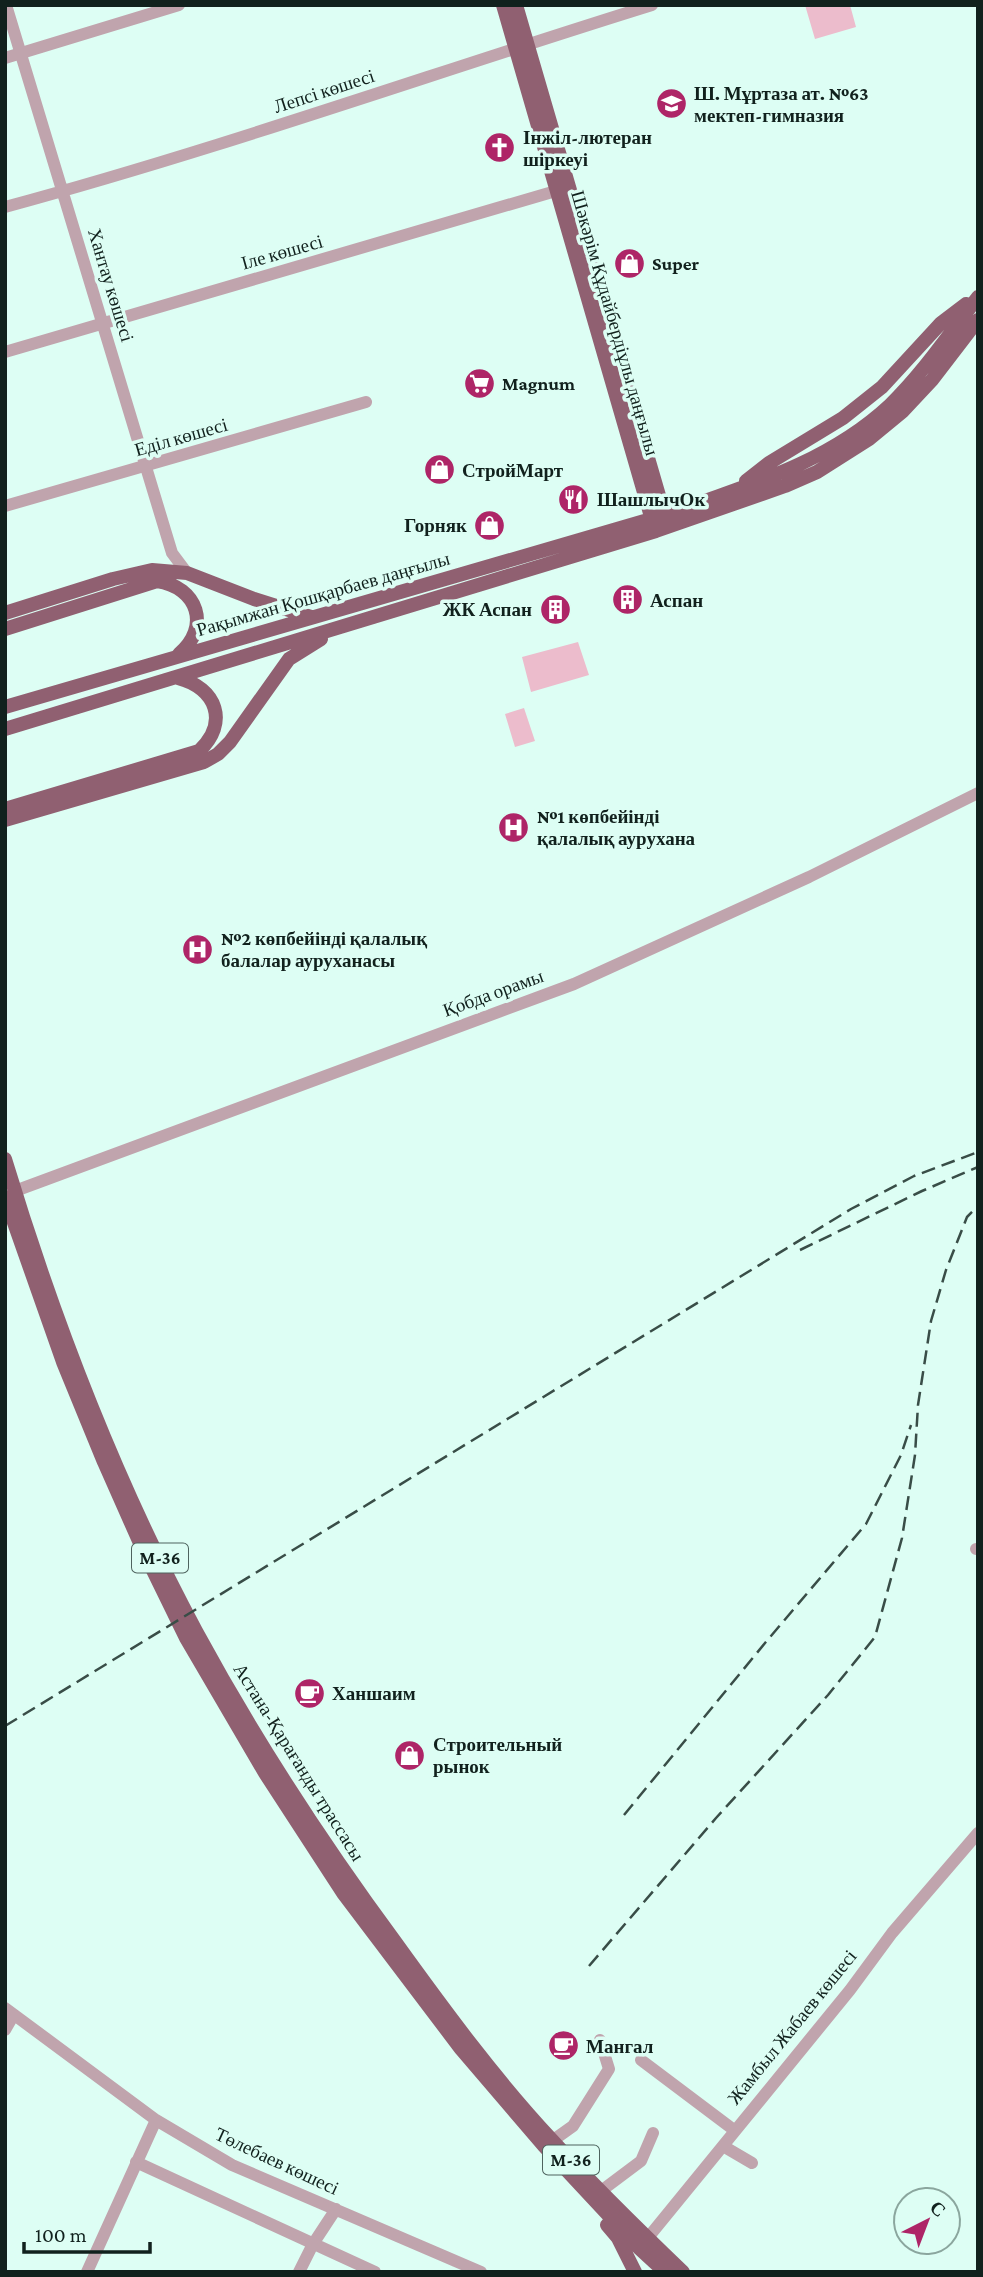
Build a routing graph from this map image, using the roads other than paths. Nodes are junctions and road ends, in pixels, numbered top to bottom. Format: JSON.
{"nodes":[{"id":1,"x":6,"y":5,"type":"edge"},
{"id":2,"x":179,"y":5,"type":"edge"},
{"id":3,"x":503,"y":5,"type":"edge"},
{"id":4,"x":516,"y":5,"type":"edge"},
{"id":5,"x":652,"y":5,"type":"edge"},
{"id":6,"x":521,"y":46,"type":"junction"},
{"id":7,"x":20,"y":54,"type":"junction"},
{"id":8,"x":5,"y":58,"type":"edge"},
{"id":9,"x":563,"y":189,"type":"junction"},
{"id":10,"x":62,"y":192,"type":"junction"},
{"id":11,"x":5,"y":207,"type":"edge"},
{"id":12,"x":978,"y":296,"type":"edge"},
{"id":13,"x":978,"y":320,"type":"edge"},
{"id":14,"x":103,"y":325,"type":"junction"},
{"id":15,"x":5,"y":352,"type":"edge"},
{"id":16,"x":366,"y":402,"type":"dead end"},
{"id":17,"x":146,"y":467,"type":"junction"},
{"id":18,"x":733,"y":491,"type":"junction"},
{"id":19,"x":5,"y":506,"type":"edge"},
{"id":20,"x":660,"y":523,"type":"junction"},
{"id":21,"x":187,"y":573,"type":"junction"},
{"id":22,"x":5,"y":613,"type":"edge"},
{"id":23,"x":311,"y":617,"type":"junction"},
{"id":24,"x":5,"y":629,"type":"edge"},
{"id":25,"x":336,"y":629,"type":"junction"},
{"id":26,"x":169,"y":658,"type":"junction"},
{"id":27,"x":178,"y":678,"type":"junction"},
{"id":28,"x":5,"y":706,"type":"edge"},
{"id":29,"x":5,"y":729,"type":"edge"},
{"id":30,"x":978,"y":793,"type":"edge"},
{"id":31,"x":5,"y":809,"type":"edge"},
{"id":32,"x":5,"y":820,"type":"edge"},
{"id":33,"x":5,"y":1159,"type":"edge"},
{"id":34,"x":8,"y":1194,"type":"edge"},
{"id":35,"x":978,"y":1833,"type":"edge"},
{"id":36,"x":9,"y":2012,"type":"edge"},
{"id":37,"x":5,"y":2030,"type":"edge"},
{"id":38,"x":600,"y":2040,"type":"dead end"},
{"id":39,"x":641,"y":2060,"type":"dead end"},
{"id":40,"x":156,"y":2119,"type":"junction"},
{"id":41,"x":734,"y":2130,"type":"junction"},
{"id":42,"x":653,"y":2133,"type":"dead end"},
{"id":43,"x":552,"y":2141,"type":"junction"},
{"id":44,"x":723,"y":2146,"type":"junction"},
{"id":45,"x":136,"y":2162,"type":"junction"},
{"id":46,"x":752,"y":2163,"type":"dead end"},
{"id":47,"x":596,"y":2194,"type":"junction"},
{"id":48,"x":335,"y":2209,"type":"junction"},
{"id":49,"x":644,"y":2243,"type":"junction"},
{"id":50,"x":313,"y":2244,"type":"junction"},
{"id":51,"x":87,"y":2272,"type":"edge"},
{"id":52,"x":299,"y":2272,"type":"edge"},
{"id":53,"x":375,"y":2272,"type":"edge"},
{"id":54,"x":481,"y":2272,"type":"edge"},
{"id":55,"x":635,"y":2272,"type":"edge"},
{"id":56,"x":665,"y":2272,"type":"edge"},
{"id":57,"x":683,"y":2272,"type":"edge"}],
"edges":[{"from":1,"to":7,"type":"street","name":"Хантау көшесі"},
{"from":2,"to":7,"type":"street"},
{"from":3,"to":6,"type":"main road","name":"Шәкәрім Құдайбердіұлы даңғылы"},
{"from":4,"to":6,"type":"main road","name":"Шәкәрім Құдайбердіұлы даңғылы"},
{"from":5,"to":6,"type":"street","name":"Лепсі көшесі"},
{"from":6,"to":9,"type":"main road","name":"Шәкәрім Құдайбердіұлы даңғылы"},
{"from":6,"to":10,"type":"street","name":"Лепсі көшесі"},
{"from":7,"to":8,"type":"street"},
{"from":7,"to":10,"type":"street","name":"Хантау көшесі"},
{"from":9,"to":14,"type":"street","name":"Іле көшесі"},
{"from":9,"to":20,"type":"main road","name":"Шәкәрім Құдайбердіұлы даңғылы"},
{"from":10,"to":11,"type":"street","name":"Лепсі көшесі"},
{"from":10,"to":14,"type":"street","name":"Хантау көшесі"},
{"from":12,"to":18,"type":"main road"},
{"from":12,"to":18,"type":"main road","name":"Рақымжан Қошқарбаев даңғылы"},
{"from":13,"to":20,"type":"main road","name":"Рақымжан Қошқарбаев даңғылы"},
{"from":14,"to":15,"type":"street","name":"Іле көшесі"},
{"from":14,"to":17,"type":"street","name":"Хантау көшесі"},
{"from":16,"to":17,"type":"street","name":"Еділ көшесі"},
{"from":17,"to":19,"type":"street","name":"Еділ көшесі"},
{"from":17,"to":21,"type":"street","name":"Хантау көшесі"},
{"from":18,"to":20,"type":"main road","name":"Рақымжан Қошқарбаев даңғылы"},
{"from":20,"to":23,"type":"main road","name":"Рақымжан Қошқарбаев даңғылы"},
{"from":20,"to":25,"type":"main road","name":"Рақымжан Қошқарбаев даңғылы"},
{"from":21,"to":22,"type":"main road"},
{"from":21,"to":23,"type":"main road"},
{"from":23,"to":26,"type":"main road","name":"Рақымжан Қошқарбаев даңғылы"},
{"from":24,"to":26,"type":"main road"},
{"from":25,"to":27,"type":"main road","name":"Рақымжан Қошқарбаев даңғылы"},
{"from":25,"to":32,"type":"main road"},
{"from":26,"to":28,"type":"main road","name":"Рақымжан Қошқарбаев даңғылы"},
{"from":27,"to":29,"type":"main road","name":"Рақымжан Қошқарбаев даңғылы"},
{"from":27,"to":31,"type":"main road"},
{"from":30,"to":34,"type":"street","name":"Қобда орамы"},
{"from":33,"to":34,"type":"main road","number":"M-36"},
{"from":34,"to":43,"type":"main road","name":"Астана-Қарағанды трассасы","number":"M-36"},
{"from":34,"to":47,"type":"main road","name":"Астана-Қарағанды трассасы","number":"M-36"},
{"from":35,"to":41,"type":"street","name":"Жамбыл Жабаев көшесі"},
{"from":36,"to":37,"type":"street"},
{"from":36,"to":40,"type":"street","name":"Төлебаев көшесі"},
{"from":38,"to":43,"type":"street"},
{"from":39,"to":41,"type":"street"},
{"from":40,"to":45,"type":"street"},
{"from":40,"to":48,"type":"street","name":"Төлебаев көшесі"},
{"from":41,"to":44,"type":"street","name":"Жамбыл Жабаев көшесі"},
{"from":42,"to":47,"type":"street"},
{"from":43,"to":47,"type":"main road","name":"Астана-Қарағанды трассасы","number":"M-36"},
{"from":44,"to":46,"type":"street"},
{"from":44,"to":49,"type":"street","name":"Жамбыл Жабаев көшесі"},
{"from":45,"to":50,"type":"street"},
{"from":45,"to":51,"type":"street"},
{"from":47,"to":49,"type":"main road","name":"Астана-Қарағанды трассасы","number":"M-36"},
{"from":47,"to":55,"type":"main road"},
{"from":48,"to":50,"type":"street"},
{"from":48,"to":54,"type":"street","name":"Төлебаев көшесі"},
{"from":49,"to":56,"type":"main road","name":"Астана-Қарағанды трассасы","number":"M-36"},
{"from":49,"to":57,"type":"main road","name":"Астана-Қарағанды трассасы","number":"M-36"},
{"from":50,"to":52,"type":"street"},
{"from":50,"to":53,"type":"street"}]}
